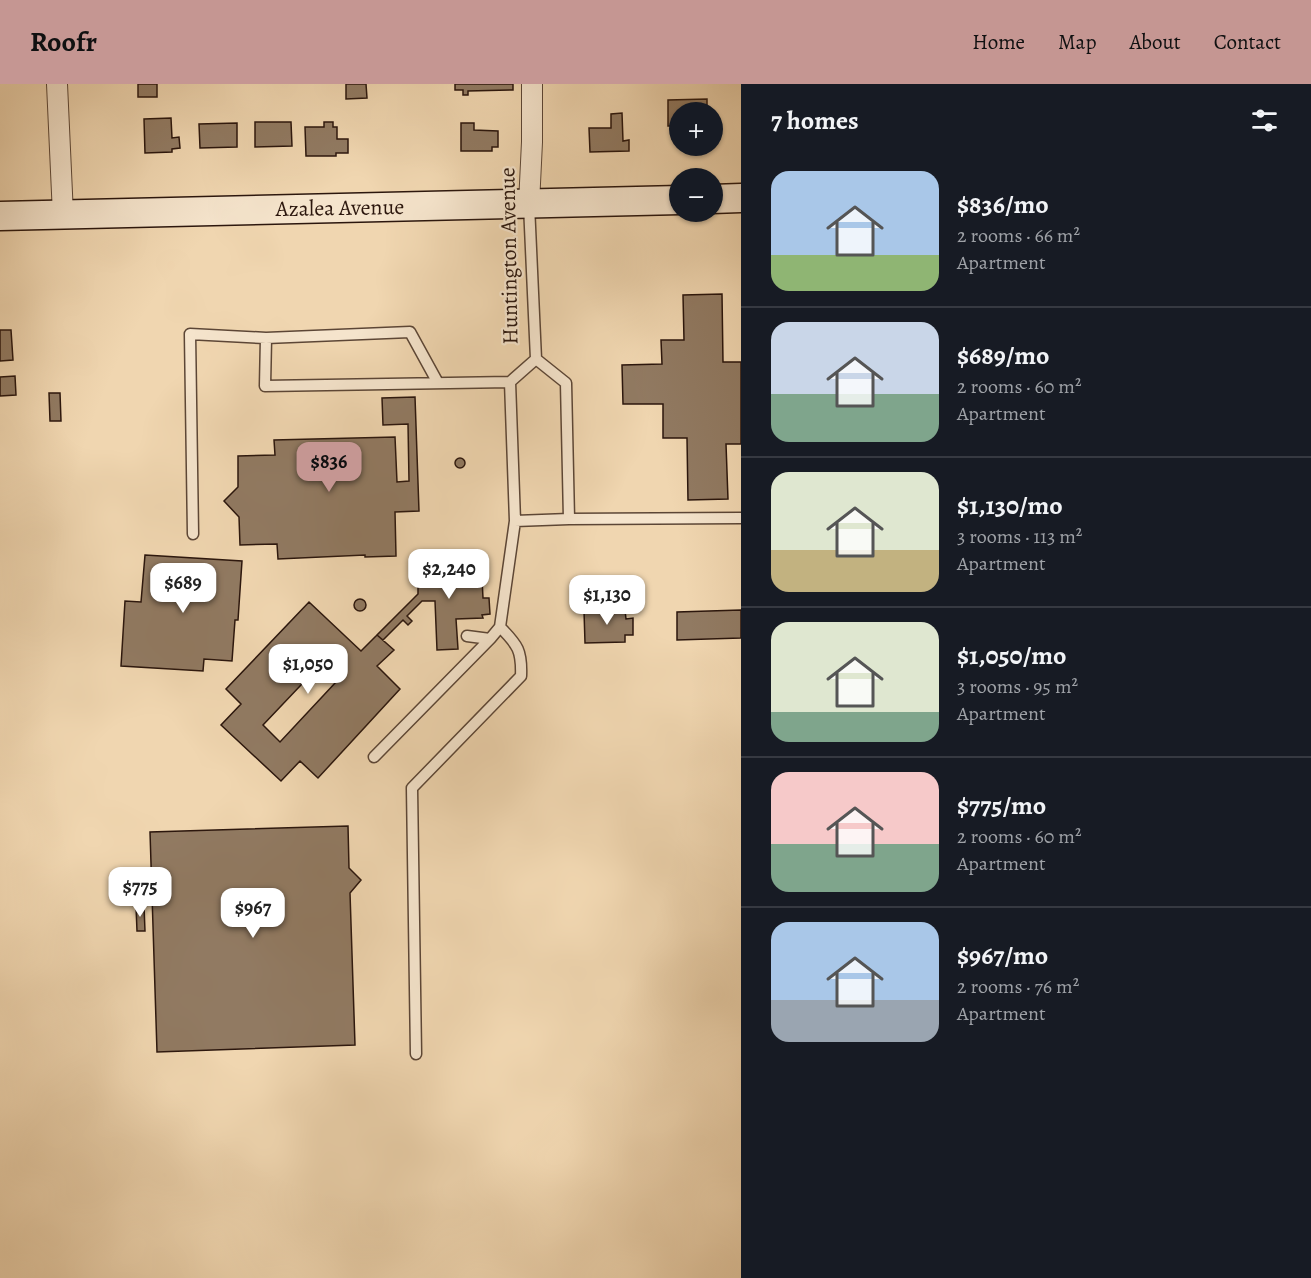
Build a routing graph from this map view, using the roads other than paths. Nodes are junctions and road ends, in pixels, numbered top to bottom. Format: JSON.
{"nodes":[{"id":1,"x":57,"y":84,"type":"edge"},
{"id":2,"x":532,"y":84,"type":"edge"},
{"id":3,"x":741,"y":198,"type":"edge"},
{"id":4,"x":723,"y":199,"type":"edge"},
{"id":5,"x":669,"y":200,"type":"edge"},
{"id":6,"x":528,"y":204,"type":"junction"},
{"id":7,"x":63,"y":215,"type":"junction"},
{"id":8,"x":0,"y":216,"type":"edge"},
{"id":9,"x":266,"y":338,"type":"junction"},
{"id":10,"x":536,"y":360,"type":"junction"},
{"id":11,"x":510,"y":382,"type":"junction"},
{"id":12,"x":438,"y":383,"type":"junction"},
{"id":13,"x":741,"y":518,"type":"edge"},
{"id":14,"x":569,"y":519,"type":"junction"},
{"id":15,"x":515,"y":521,"type":"junction"},
{"id":16,"x":193,"y":534,"type":"dead end"},
{"id":17,"x":500,"y":627,"type":"junction"},
{"id":18,"x":467,"y":636,"type":"dead end"},
{"id":19,"x":490,"y":639,"type":"junction"},
{"id":20,"x":374,"y":757,"type":"dead end"},
{"id":21,"x":416,"y":1054,"type":"dead end"}],
"edges":[{"from":1,"to":7,"type":"street"},
{"from":2,"to":6,"type":"street","name":"Huntington Avenue"},
{"from":3,"to":4,"type":"main road"},
{"from":5,"to":6,"type":"main road","name":"Azalea Avenue"},
{"from":6,"to":7,"type":"main road","name":"Azalea Avenue"},
{"from":6,"to":10,"type":"lane","name":"Huntington Avenue"},
{"from":7,"to":8,"type":"main road","name":"Azalea Avenue"},
{"from":9,"to":12,"type":"lane"},
{"from":9,"to":12,"type":"lane"},
{"from":9,"to":16,"type":"lane"},
{"from":10,"to":11,"type":"lane","name":"Huntington Avenue"},
{"from":10,"to":14,"type":"lane"},
{"from":11,"to":12,"type":"lane"},
{"from":11,"to":15,"type":"lane"},
{"from":13,"to":14,"type":"lane"},
{"from":14,"to":15,"type":"lane"},
{"from":15,"to":17,"type":"lane"},
{"from":17,"to":19,"type":"lane"},
{"from":17,"to":21,"type":"lane"},
{"from":18,"to":19,"type":"lane"},
{"from":19,"to":20,"type":"lane"}]}
